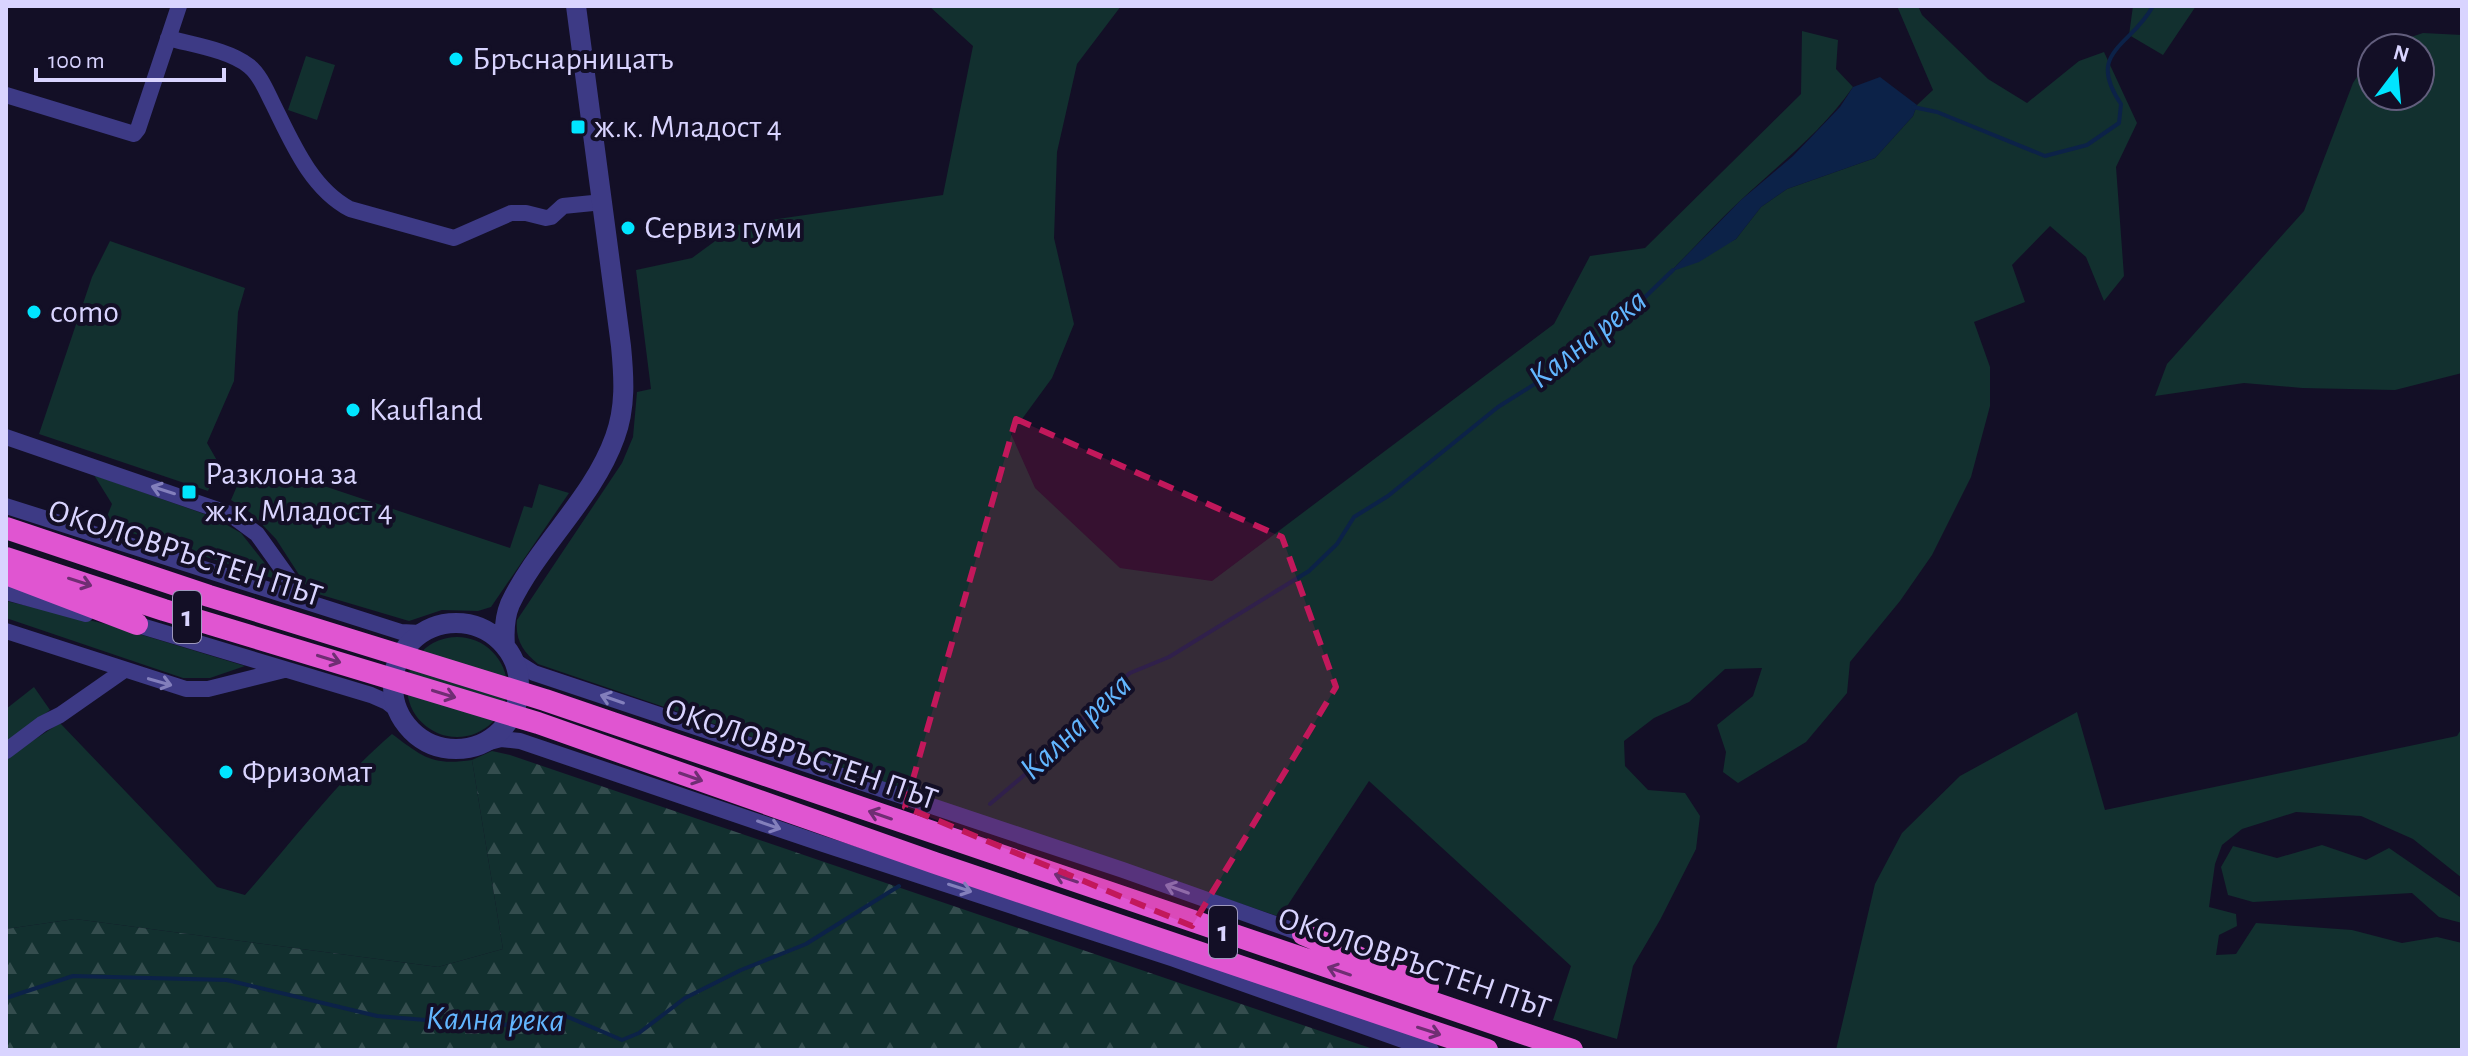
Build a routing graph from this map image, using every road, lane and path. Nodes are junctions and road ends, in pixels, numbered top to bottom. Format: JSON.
{"nodes":[{"id":1,"x":179,"y":6,"type":"edge"},
{"id":2,"x":576,"y":6,"type":"edge"},
{"id":3,"x":168,"y":38,"type":"junction"},
{"id":4,"x":6,"y":95,"type":"edge"},
{"id":5,"x":603,"y":202,"type":"junction"},
{"id":6,"x":6,"y":437,"type":"edge"},
{"id":7,"x":6,"y":506,"type":"edge"},
{"id":8,"x":6,"y":528,"type":"edge"},
{"id":9,"x":6,"y":558,"type":"edge"},
{"id":10,"x":6,"y":574,"type":"edge"},
{"id":11,"x":6,"y":592,"type":"edge"},
{"id":12,"x":306,"y":602,"type":"junction"},
{"id":13,"x":509,"y":605,"type":"junction"},
{"id":14,"x":137,"y":624,"type":"junction"},
{"id":15,"x":473,"y":625,"type":"junction"},
{"id":16,"x":6,"y":631,"type":"edge"},
{"id":17,"x":420,"y":633,"type":"junction"},
{"id":18,"x":509,"y":653,"type":"junction"},
{"id":19,"x":289,"y":670,"type":"junction"},
{"id":20,"x":123,"y":671,"type":"junction"},
{"id":21,"x":396,"y":709,"type":"junction"},
{"id":22,"x":482,"y":744,"type":"junction"},
{"id":23,"x":6,"y":751,"type":"edge"},
{"id":24,"x":1081,"y":913,"type":"junction"},
{"id":25,"x":1303,"y":934,"type":"joint"},
{"id":26,"x":1136,"y":947,"type":"junction"},
{"id":27,"x":1231,"y":979,"type":"junction"},
{"id":28,"x":1302,"y":988,"type":"junction"},
{"id":29,"x":1492,"y":1023,"type":"junction"},
{"id":30,"x":1431,"y":1050,"type":"edge"},
{"id":31,"x":1487,"y":1050,"type":"edge"},
{"id":32,"x":1572,"y":1050,"type":"edge"}],
"edges":[{"from":1,"to":3,"type":"street"},
{"from":2,"to":5,"type":"street"},
{"from":3,"to":4,"type":"street"},
{"from":3,"to":5,"type":"street"},
{"from":5,"to":13,"type":"street"},
{"from":12,"to":6,"type":"street","one_way":true},
{"from":7,"to":12,"type":"street"},
{"from":29,"to":8,"type":"highway","name":"ОКОЛОВРЪСТЕН ПЪТ","number":"1","one_way":true},
{"from":9,"to":24,"type":"highway","name":"ОКОЛОВРЪСТЕН ПЪТ","number":"1","one_way":true},
{"from":10,"to":14,"type":"highway"},
{"from":11,"to":14,"type":"street"},
{"from":12,"to":17,"type":"street"},
{"from":13,"to":15,"type":"street"},
{"from":13,"to":18,"type":"street"},
{"from":14,"to":19,"type":"street"},
{"from":15,"to":17,"type":"street"},
{"from":15,"to":18,"type":"street"},
{"from":16,"to":20,"type":"street"},
{"from":17,"to":21,"type":"street"},
{"from":18,"to":22,"type":"street"},
{"from":25,"to":18,"type":"street","one_way":true},
{"from":20,"to":19,"type":"street","one_way":true},
{"from":19,"to":21,"type":"street"},
{"from":20,"to":23,"type":"street"},
{"from":21,"to":22,"type":"street"},
{"from":22,"to":26,"type":"street","one_way":true},
{"from":24,"to":26,"type":"highway"},
{"from":24,"to":28,"type":"highway","name":"ОКОЛОВРЪСТЕН ПЪТ","number":"1"},
{"from":25,"to":29,"type":"highway"},
{"from":26,"to":27,"type":"street"},
{"from":27,"to":28,"type":"highway"},
{"from":27,"to":30,"type":"street"},
{"from":28,"to":31,"type":"highway","name":"ОКОЛОВРЪСТЕН ПЪТ","number":"1","one_way":true},
{"from":29,"to":32,"type":"highway","name":"ОКОЛОВРЪСТЕН ПЪТ","number":"1"}]}
